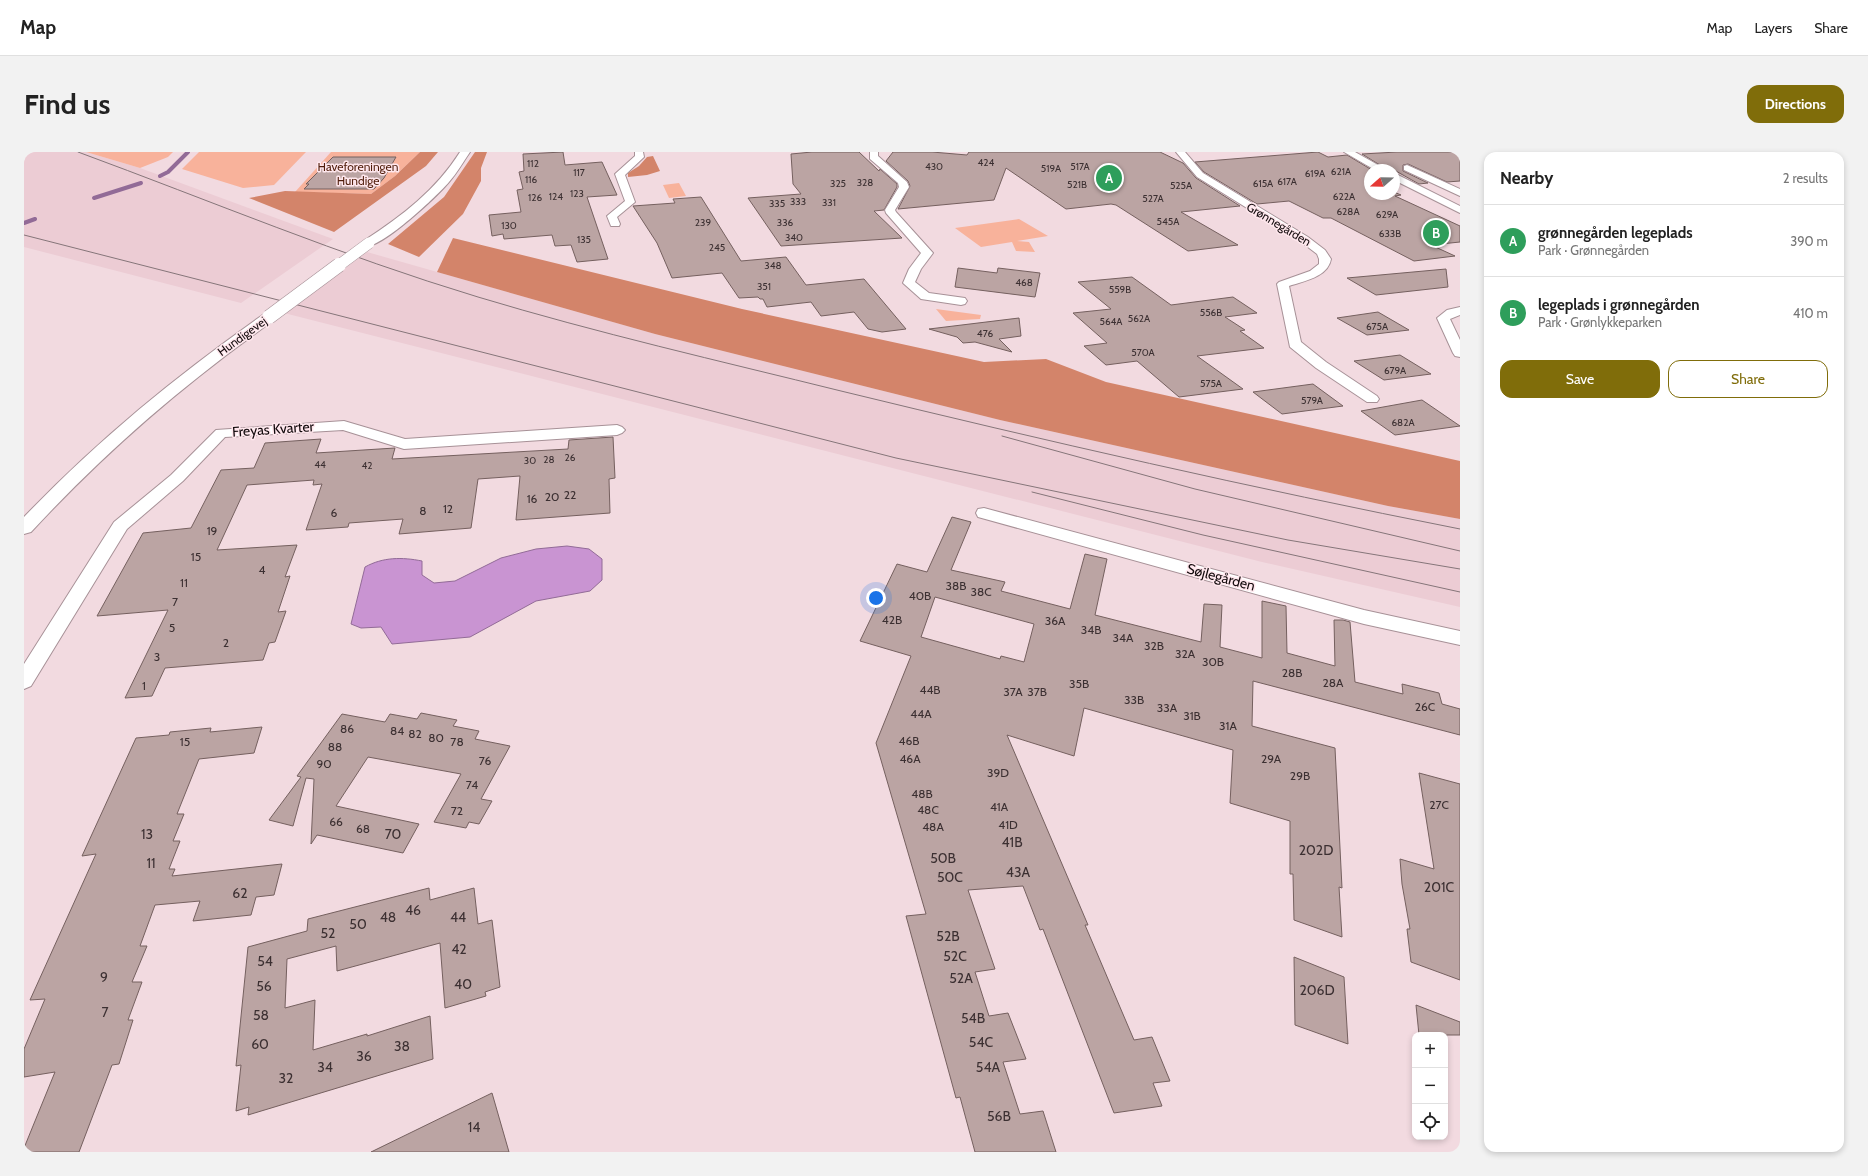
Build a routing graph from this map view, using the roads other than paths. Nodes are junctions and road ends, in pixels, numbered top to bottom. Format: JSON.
{"nodes":[{"id":1,"x":465,"y":152,"type":"edge"},
{"id":2,"x":639,"y":152,"type":"edge"},
{"id":3,"x":874,"y":152,"type":"edge"},
{"id":4,"x":1180,"y":152,"type":"edge"},
{"id":5,"x":1348,"y":152,"type":"edge"},
{"id":6,"x":1371,"y":164,"type":"edge"},
{"id":7,"x":1401,"y":165,"type":"dead end"},
{"id":8,"x":1400,"y":179,"type":"edge"},
{"id":9,"x":1424,"y":191,"type":"junction"},
{"id":10,"x":1458,"y":191,"type":"edge"},
{"id":11,"x":1460,"y":210,"type":"edge"},
{"id":12,"x":616,"y":224,"type":"dead end"},
{"id":13,"x":961,"y":301,"type":"dead end"},
{"id":14,"x":1460,"y":312,"type":"edge"},
{"id":15,"x":1460,"y":353,"type":"edge"},
{"id":16,"x":1372,"y":399,"type":"dead end"},
{"id":17,"x":617,"y":430,"type":"dead end"},
{"id":18,"x":984,"y":513,"type":"dead end"},
{"id":19,"x":24,"y":528,"type":"edge"},
{"id":20,"x":1460,"y":638,"type":"edge"},
{"id":21,"x":24,"y":681,"type":"edge"}],
"edges":[{"from":1,"to":19,"type":"street","name":"Hundigevej","bridge":true},
{"from":2,"to":12,"type":"street"},
{"from":3,"to":13,"type":"street"},
{"from":4,"to":16,"type":"street","name":"Grønnegården"},
{"from":5,"to":6,"type":"street"},
{"from":7,"to":10,"type":"street"},
{"from":8,"to":9,"type":"street"},
{"from":9,"to":10,"type":"street"},
{"from":9,"to":11,"type":"street"},
{"from":14,"to":15,"type":"street"},
{"from":17,"to":21,"type":"street","name":"Freyas Kvarter"},
{"from":18,"to":20,"type":"street","name":"Søjlegården"}]}
